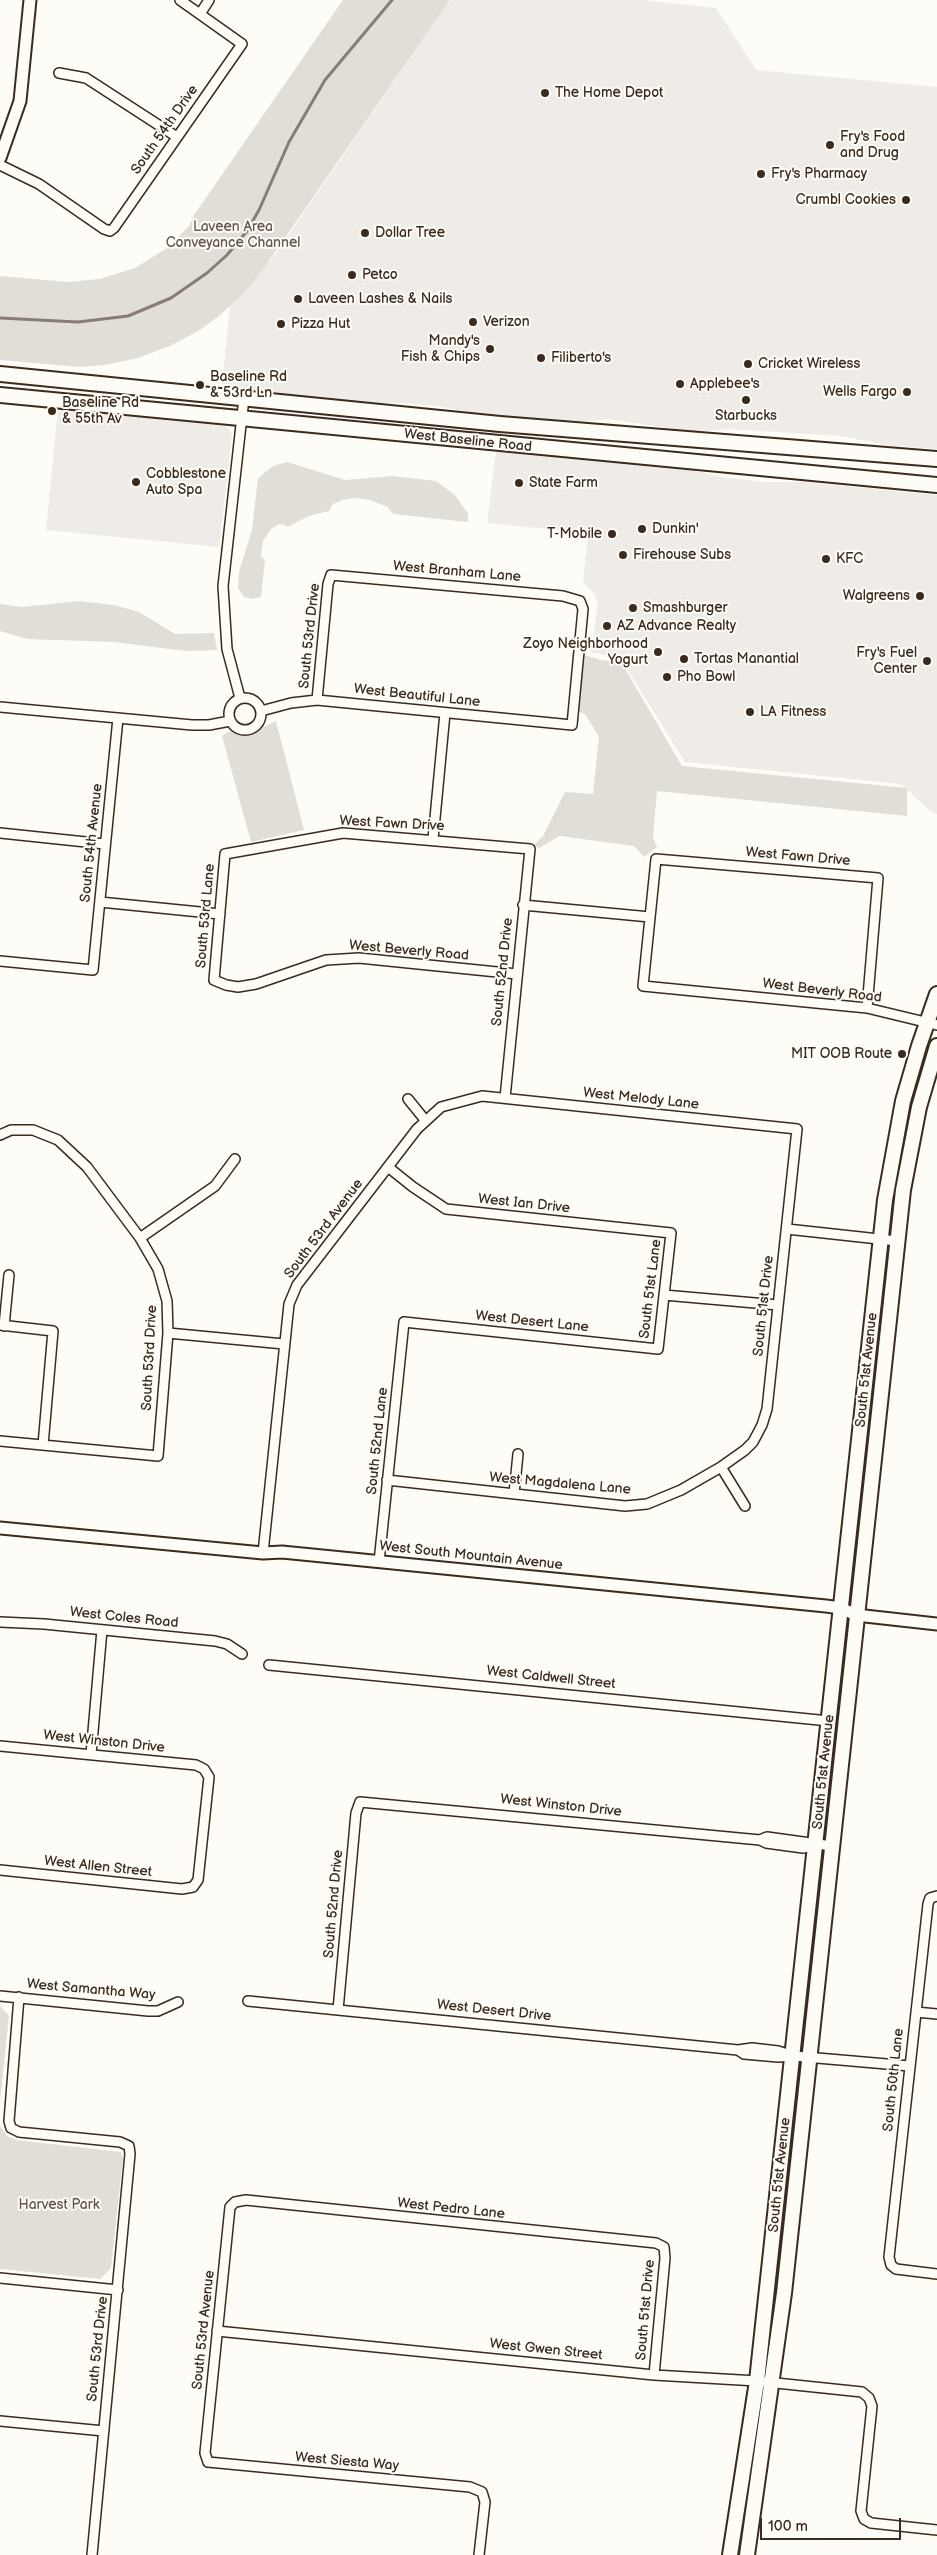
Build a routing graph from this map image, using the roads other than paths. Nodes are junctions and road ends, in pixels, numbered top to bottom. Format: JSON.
{"nodes":[{"id":1,"x":30,"y":0,"type":"edge"},
{"id":2,"x":180,"y":0,"type":"edge"},
{"id":3,"x":209,"y":0,"type":"edge"},
{"id":4,"x":200,"y":14,"type":"junction"},
{"id":5,"x":59,"y":73,"type":"dead end"},
{"id":6,"x":177,"y":137,"type":"junction"},
{"id":7,"x":0,"y":158,"type":"edge"},
{"id":8,"x":0,"y":165,"type":"edge"},
{"id":9,"x":0,"y":374,"type":"edge"},
{"id":10,"x":0,"y":395,"type":"edge"},
{"id":11,"x":244,"y":398,"type":"junction"},
{"id":12,"x":242,"y":419,"type":"junction"},
{"id":13,"x":937,"y":459,"type":"edge"},
{"id":14,"x":937,"y":485,"type":"edge"},
{"id":15,"x":331,"y":575,"type":"joint"},
{"id":16,"x":240,"y":698,"type":"junction"},
{"id":17,"x":317,"y":700,"type":"junction"},
{"id":18,"x":0,"y":707,"type":"edge"},
{"id":19,"x":261,"y":711,"type":"junction"},
{"id":20,"x":445,"y":713,"type":"junction"},
{"id":21,"x":118,"y":718,"type":"junction"},
{"id":22,"x":230,"y":721,"type":"junction"},
{"id":23,"x":572,"y":725,"type":"joint"},
{"id":24,"x":0,"y":833,"type":"edge"},
{"id":25,"x":433,"y":839,"type":"junction"},
{"id":26,"x":105,"y":844,"type":"junction"},
{"id":27,"x":530,"y":849,"type":"joint"},
{"id":28,"x":225,"y":854,"type":"joint"},
{"id":29,"x":100,"y":902,"type":"junction"},
{"id":30,"x":524,"y":905,"type":"junction"},
{"id":31,"x":220,"y":914,"type":"junction"},
{"id":32,"x":650,"y":917,"type":"junction"},
{"id":33,"x":0,"y":961,"type":"edge"},
{"id":34,"x":517,"y":974,"type":"junction"},
{"id":35,"x":214,"y":980,"type":"joint"},
{"id":36,"x":937,"y":994,"type":"edge"},
{"id":37,"x":867,"y":1008,"type":"junction"},
{"id":38,"x":932,"y":1023,"type":"edge"},
{"id":39,"x":937,"y":1046,"type":"edge"},
{"id":40,"x":482,"y":1096,"type":"joint"},
{"id":41,"x":505,"y":1098,"type":"junction"},
{"id":42,"x":408,"y":1099,"type":"dead end"},
{"id":43,"x":425,"y":1120,"type":"junction"},
{"id":44,"x":797,"y":1129,"type":"joint"},
{"id":45,"x":0,"y":1135,"type":"edge"},
{"id":46,"x":235,"y":1159,"type":"dead end"},
{"id":47,"x":388,"y":1167,"type":"junction"},
{"id":48,"x":787,"y":1229,"type":"junction"},
{"id":49,"x":671,"y":1234,"type":"joint"},
{"id":50,"x":140,"y":1238,"type":"junction"},
{"id":51,"x":881,"y":1239,"type":"junction"},
{"id":52,"x":897,"y":1241,"type":"junction"},
{"id":53,"x":9,"y":1275,"type":"dead end"},
{"id":54,"x":664,"y":1295,"type":"junction"},
{"id":55,"x":778,"y":1306,"type":"junction"},
{"id":56,"x":404,"y":1322,"type":"joint"},
{"id":57,"x":2,"y":1326,"type":"edge"},
{"id":58,"x":168,"y":1333,"type":"junction"},
{"id":59,"x":284,"y":1344,"type":"junction"},
{"id":60,"x":658,"y":1349,"type":"joint"},
{"id":61,"x":0,"y":1441,"type":"edge"},
{"id":62,"x":43,"y":1445,"type":"junction"},
{"id":63,"x":518,"y":1454,"type":"dead end"},
{"id":64,"x":721,"y":1467,"type":"junction"},
{"id":65,"x":387,"y":1480,"type":"junction"},
{"id":66,"x":514,"y":1494,"type":"junction"},
{"id":67,"x":745,"y":1506,"type":"dead end"},
{"id":68,"x":0,"y":1528,"type":"edge"},
{"id":69,"x":263,"y":1553,"type":"junction"},
{"id":70,"x":379,"y":1562,"type":"junction"},
{"id":71,"x":841,"y":1608,"type":"junction"},
{"id":72,"x":856,"y":1615,"type":"junction"},
{"id":73,"x":0,"y":1622,"type":"edge"},
{"id":74,"x":937,"y":1624,"type":"edge"},
{"id":75,"x":102,"y":1630,"type":"junction"},
{"id":76,"x":242,"y":1654,"type":"dead end"},
{"id":77,"x":269,"y":1664,"type":"dead end"},
{"id":78,"x":829,"y":1721,"type":"junction"},
{"id":79,"x":0,"y":1746,"type":"edge"},
{"id":80,"x":91,"y":1754,"type":"junction"},
{"id":81,"x":360,"y":1802,"type":"joint"},
{"id":82,"x":816,"y":1845,"type":"junction"},
{"id":83,"x":832,"y":1846,"type":"junction"},
{"id":84,"x":0,"y":1870,"type":"edge"},
{"id":85,"x":192,"y":1887,"type":"joint"},
{"id":86,"x":934,"y":1897,"type":"edge"},
{"id":87,"x":0,"y":1996,"type":"edge"},
{"id":88,"x":19,"y":1997,"type":"junction"},
{"id":89,"x":248,"y":2001,"type":"dead end"},
{"id":90,"x":178,"y":2002,"type":"dead end"},
{"id":91,"x":338,"y":2010,"type":"junction"},
{"id":92,"x":916,"y":2012,"type":"junction"},
{"id":93,"x":937,"y":2014,"type":"edge"},
{"id":94,"x":794,"y":2056,"type":"junction"},
{"id":95,"x":810,"y":2057,"type":"junction"},
{"id":96,"x":910,"y":2066,"type":"junction"},
{"id":97,"x":235,"y":2202,"type":"joint"},
{"id":98,"x":664,"y":2247,"type":"joint"},
{"id":99,"x":937,"y":2274,"type":"edge"},
{"id":100,"x":0,"y":2278,"type":"edge"},
{"id":101,"x":118,"y":2290,"type":"junction"},
{"id":102,"x":217,"y":2331,"type":"junction"},
{"id":103,"x":654,"y":2375,"type":"junction"},
{"id":104,"x":756,"y":2381,"type":"junction"},
{"id":105,"x":772,"y":2383,"type":"junction"},
{"id":106,"x":0,"y":2421,"type":"edge"},
{"id":107,"x":104,"y":2431,"type":"junction"},
{"id":108,"x":208,"y":2462,"type":"joint"},
{"id":109,"x":738,"y":2496,"type":"junction"},
{"id":110,"x":937,"y":2530,"type":"edge"},
{"id":111,"x":92,"y":2555,"type":"edge"},
{"id":112,"x":480,"y":2555,"type":"edge"},
{"id":113,"x":730,"y":2555,"type":"edge"},
{"id":114,"x":737,"y":2555,"type":"edge"},
{"id":115,"x":746,"y":2555,"type":"edge"}],
"edges":[{"from":1,"to":7,"type":"street"},
{"from":2,"to":4,"type":"street"},
{"from":3,"to":4,"type":"street"},
{"from":4,"to":6,"type":"street","name":"South 54th Drive"},
{"from":5,"to":6,"type":"street"},
{"from":6,"to":8,"type":"street","name":"South 54th Drive"},
{"from":9,"to":11,"type":"main road","name":"West Baseline Road"},
{"from":10,"to":12,"type":"main road","name":"West Baseline Road"},
{"from":11,"to":12,"type":"street"},
{"from":11,"to":13,"type":"main road","name":"West Baseline Road"},
{"from":12,"to":14,"type":"main road","name":"West Baseline Road"},
{"from":12,"to":16,"type":"street"},
{"from":15,"to":17,"type":"street","name":"South 53rd Drive"},
{"from":15,"to":23,"type":"street","name":"West Branham Lane"},
{"from":16,"to":19,"type":"street"},
{"from":16,"to":22,"type":"street"},
{"from":17,"to":19,"type":"street","name":"West Beautiful Lane"},
{"from":17,"to":20,"type":"street","name":"West Beautiful Lane"},
{"from":18,"to":21,"type":"street"},
{"from":19,"to":22,"type":"street"},
{"from":20,"to":23,"type":"street","name":"West Beautiful Lane"},
{"from":20,"to":25,"type":"street"},
{"from":21,"to":22,"type":"street"},
{"from":21,"to":26,"type":"street","name":"South 54th Avenue"},
{"from":24,"to":26,"type":"street"},
{"from":25,"to":27,"type":"street","name":"West Fawn Drive"},
{"from":25,"to":28,"type":"street","name":"West Fawn Drive"},
{"from":26,"to":29,"type":"street","name":"South 54th Avenue"},
{"from":27,"to":30,"type":"street","name":"South 52nd Drive"},
{"from":28,"to":31,"type":"street","name":"South 53rd Lane"},
{"from":29,"to":31,"type":"street"},
{"from":29,"to":33,"type":"street","name":"South 54th Avenue"},
{"from":30,"to":32,"type":"street"},
{"from":30,"to":34,"type":"street","name":"South 52nd Drive"},
{"from":31,"to":35,"type":"street","name":"South 53rd Lane"},
{"from":32,"to":37,"type":"street","name":"West Beverly Road"},
{"from":32,"to":37,"type":"street","name":"West Fawn Drive"},
{"from":34,"to":35,"type":"street","name":"West Beverly Road"},
{"from":34,"to":41,"type":"street","name":"South 52nd Drive"},
{"from":36,"to":38,"type":"main road","name":"South 51st Avenue"},
{"from":37,"to":38,"type":"street","name":"West Beverly Road"},
{"from":38,"to":51,"type":"main road","name":"South 51st Avenue"},
{"from":39,"to":52,"type":"main road","name":"South 51st Avenue"},
{"from":40,"to":41,"type":"street","name":"West Melody Lane"},
{"from":40,"to":43,"type":"street","name":"South 53rd Avenue"},
{"from":41,"to":44,"type":"street","name":"West Melody Lane"},
{"from":42,"to":43,"type":"street"},
{"from":43,"to":47,"type":"street","name":"South 53rd Avenue"},
{"from":44,"to":48,"type":"street","name":"South 51st Drive"},
{"from":45,"to":50,"type":"street"},
{"from":46,"to":50,"type":"street"},
{"from":47,"to":49,"type":"street","name":"West Ian Drive"},
{"from":47,"to":59,"type":"street","name":"South 53rd Avenue"},
{"from":48,"to":51,"type":"street"},
{"from":48,"to":55,"type":"street","name":"South 51st Drive"},
{"from":49,"to":54,"type":"street","name":"South 51st Lane"},
{"from":50,"to":58,"type":"street","name":"South 53rd Drive"},
{"from":51,"to":52,"type":"street"},
{"from":51,"to":71,"type":"main road","name":"South 51st Avenue"},
{"from":52,"to":72,"type":"main road","name":"South 51st Avenue"},
{"from":53,"to":57,"type":"street"},
{"from":54,"to":55,"type":"street"},
{"from":54,"to":60,"type":"street","name":"South 51st Lane"},
{"from":55,"to":64,"type":"street","name":"South 51st Drive"},
{"from":56,"to":60,"type":"street","name":"West Desert Lane"},
{"from":56,"to":65,"type":"street","name":"South 52nd Lane"},
{"from":57,"to":62,"type":"street"},
{"from":58,"to":59,"type":"street"},
{"from":58,"to":62,"type":"street","name":"South 53rd Drive"},
{"from":59,"to":69,"type":"street","name":"South 53rd Avenue"},
{"from":61,"to":62,"type":"street"},
{"from":63,"to":66,"type":"street"},
{"from":64,"to":66,"type":"street","name":"West Magdalena Lane"},
{"from":64,"to":67,"type":"street"},
{"from":65,"to":66,"type":"street","name":"West Magdalena Lane"},
{"from":65,"to":70,"type":"street","name":"South 52nd Lane"},
{"from":68,"to":69,"type":"street","name":"West South Mountain Avenue"},
{"from":69,"to":70,"type":"street","name":"West South Mountain Avenue"},
{"from":70,"to":71,"type":"street","name":"West South Mountain Avenue"},
{"from":71,"to":72,"type":"street","name":"West South Mountain Avenue"},
{"from":71,"to":78,"type":"main road","name":"South 51st Avenue"},
{"from":72,"to":74,"type":"street","name":"West South Mountain Avenue"},
{"from":72,"to":83,"type":"main road","name":"South 51st Avenue"},
{"from":73,"to":75,"type":"street","name":"West Coles Road"},
{"from":75,"to":76,"type":"street","name":"West Coles Road"},
{"from":75,"to":80,"type":"street"},
{"from":77,"to":78,"type":"street","name":"West Caldwell Street"},
{"from":78,"to":82,"type":"main road","name":"South 51st Avenue"},
{"from":79,"to":80,"type":"street","name":"West Winston Drive"},
{"from":80,"to":85,"type":"street","name":"West Winston Drive"},
{"from":81,"to":82,"type":"street","name":"West Winston Drive"},
{"from":81,"to":91,"type":"street","name":"South 52nd Drive"},
{"from":82,"to":83,"type":"street","name":"West Winston Drive"},
{"from":82,"to":94,"type":"main road","name":"South 51st Avenue"},
{"from":83,"to":95,"type":"main road","name":"South 51st Avenue"},
{"from":84,"to":85,"type":"street","name":"West Allen Street"},
{"from":86,"to":92,"type":"street","name":"South 50th Lane"},
{"from":87,"to":88,"type":"street","name":"West Samantha Way"},
{"from":88,"to":90,"type":"street","name":"West Samantha Way"},
{"from":88,"to":101,"type":"street","name":"South 53rd Drive"},
{"from":89,"to":91,"type":"street","name":"West Desert Drive"},
{"from":91,"to":94,"type":"street","name":"West Desert Drive"},
{"from":92,"to":93,"type":"street"},
{"from":92,"to":96,"type":"street","name":"South 50th Lane"},
{"from":94,"to":95,"type":"street","name":"West Desert Drive"},
{"from":94,"to":104,"type":"main road","name":"South 51st Avenue"},
{"from":95,"to":96,"type":"street","name":"West Desert Drive"},
{"from":95,"to":105,"type":"main road","name":"South 51st Avenue"},
{"from":96,"to":99,"type":"street","name":"South 50th Lane"},
{"from":97,"to":98,"type":"street","name":"West Pedro Lane"},
{"from":97,"to":102,"type":"street","name":"South 53rd Avenue"},
{"from":98,"to":103,"type":"street","name":"South 51st Drive"},
{"from":100,"to":101,"type":"street"},
{"from":101,"to":107,"type":"street","name":"South 53rd Drive"},
{"from":102,"to":103,"type":"street","name":"West Gwen Street"},
{"from":102,"to":108,"type":"street","name":"South 53rd Avenue"},
{"from":103,"to":104,"type":"street","name":"West Gwen Street"},
{"from":104,"to":105,"type":"street","name":"West Gwen Street"},
{"from":104,"to":109,"type":"main road","name":"South 51st Avenue"},
{"from":105,"to":110,"type":"street","name":"West Gwen Street"},
{"from":105,"to":115,"type":"main road","name":"South 51st Avenue"},
{"from":106,"to":107,"type":"street"},
{"from":107,"to":111,"type":"street","name":"South 53rd Drive"},
{"from":108,"to":112,"type":"street","name":"West Siesta Way"},
{"from":109,"to":113,"type":"main road","name":"South 51st Avenue"},
{"from":109,"to":114,"type":"main road"}]}
